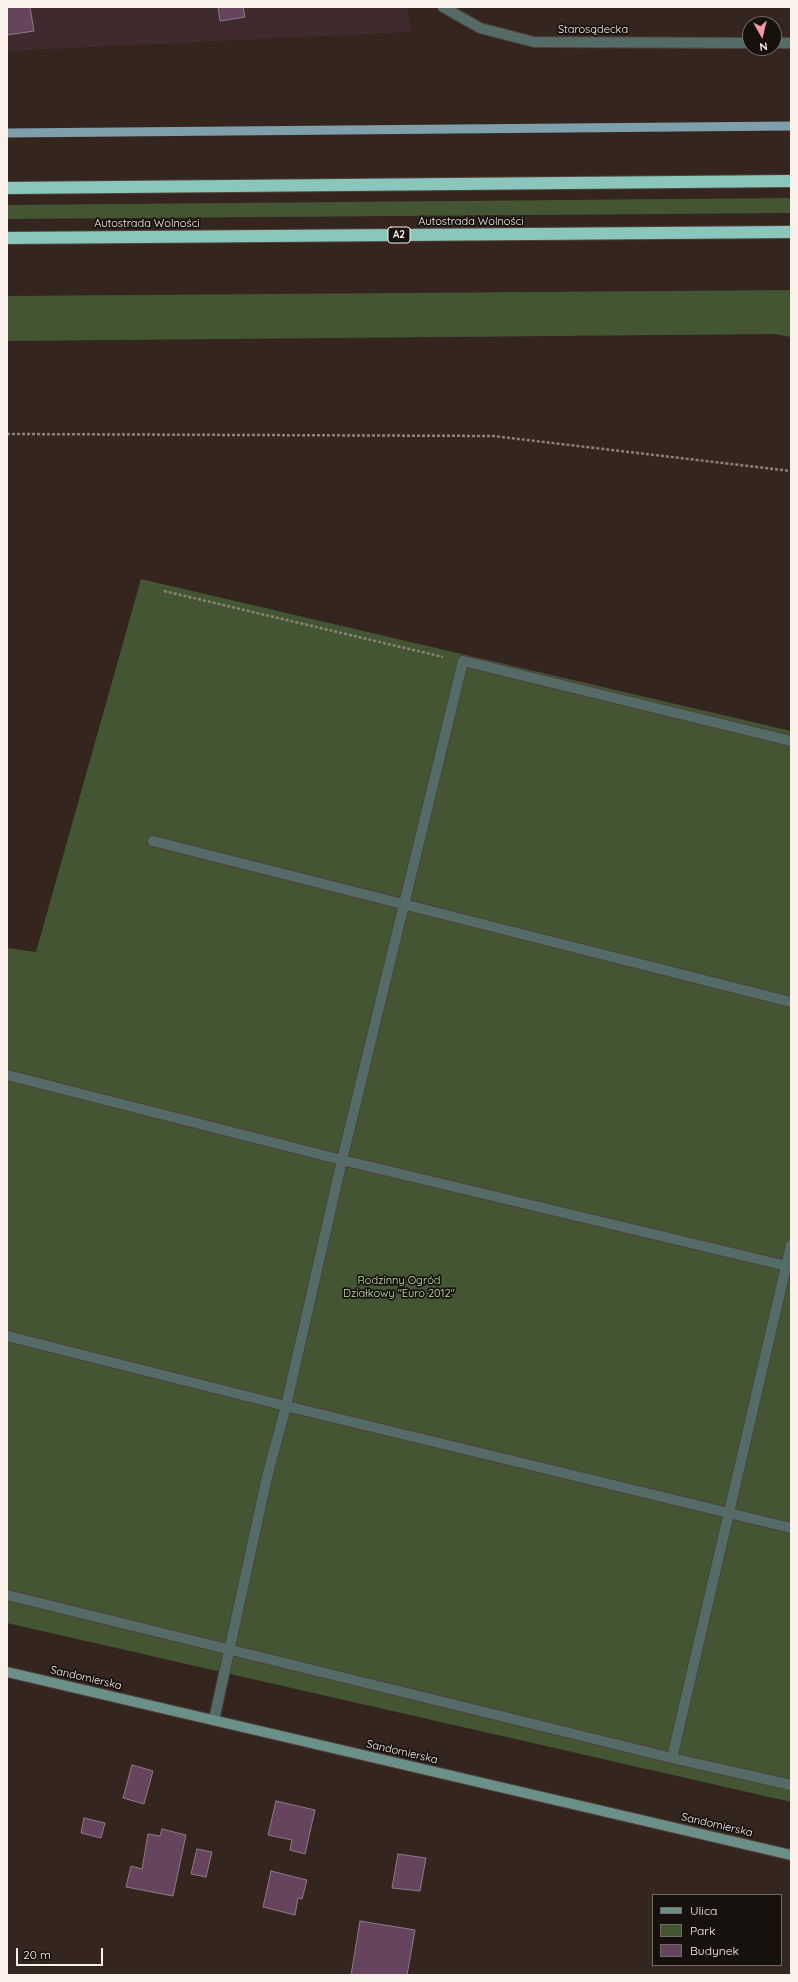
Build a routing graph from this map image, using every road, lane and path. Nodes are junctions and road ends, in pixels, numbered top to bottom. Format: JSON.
{"nodes":[{"id":1,"x":443,"y":7,"type":"edge"},
{"id":2,"x":742,"y":42,"type":"edge"},
{"id":3,"x":791,"y":181,"type":"edge"},
{"id":4,"x":7,"y":188,"type":"edge"},
{"id":5,"x":791,"y":232,"type":"edge"},
{"id":6,"x":7,"y":238,"type":"edge"},
{"id":7,"x":7,"y":434,"type":"edge"},
{"id":8,"x":791,"y":471,"type":"edge"},
{"id":9,"x":164,"y":591,"type":"dead end"},
{"id":10,"x":463,"y":661,"type":"junction"},
{"id":11,"x":791,"y":741,"type":"edge"},
{"id":12,"x":153,"y":841,"type":"dead end"},
{"id":13,"x":404,"y":905,"type":"junction"},
{"id":14,"x":791,"y":1002,"type":"edge"},
{"id":15,"x":7,"y":1075,"type":"edge"},
{"id":16,"x":342,"y":1160,"type":"junction"},
{"id":17,"x":791,"y":1245,"type":"edge"},
{"id":18,"x":788,"y":1267,"type":"edge"},
{"id":19,"x":7,"y":1336,"type":"edge"},
{"id":20,"x":286,"y":1406,"type":"junction"},
{"id":21,"x":730,"y":1512,"type":"junction"},
{"id":22,"x":791,"y":1528,"type":"edge"},
{"id":23,"x":7,"y":1595,"type":"edge"},
{"id":24,"x":229,"y":1651,"type":"junction"},
{"id":25,"x":7,"y":1672,"type":"edge"},
{"id":26,"x":214,"y":1720,"type":"junction"},
{"id":27,"x":672,"y":1758,"type":"junction"},
{"id":28,"x":791,"y":1785,"type":"edge"},
{"id":29,"x":791,"y":1854,"type":"edge"}],
"edges":[{"from":1,"to":2,"type":"lane","name":"Starosądecka"},
{"from":3,"to":4,"type":"highway"},
{"from":5,"to":6,"type":"highway","name":"Autostrada Wolności","number":"A2"},
{"from":7,"to":8,"type":"path"},
{"from":9,"to":10,"type":"path"},
{"from":10,"to":11,"type":"lane"},
{"from":10,"to":13,"type":"lane"},
{"from":12,"to":13,"type":"lane"},
{"from":13,"to":14,"type":"lane"},
{"from":13,"to":16,"type":"lane"},
{"from":15,"to":16,"type":"lane"},
{"from":16,"to":18,"type":"lane"},
{"from":16,"to":20,"type":"lane"},
{"from":17,"to":18,"type":"lane"},
{"from":18,"to":21,"type":"lane"},
{"from":19,"to":20,"type":"lane"},
{"from":20,"to":21,"type":"lane"},
{"from":20,"to":24,"type":"lane"},
{"from":21,"to":22,"type":"lane"},
{"from":21,"to":27,"type":"lane"},
{"from":23,"to":24,"type":"lane"},
{"from":24,"to":26,"type":"lane"},
{"from":24,"to":27,"type":"lane"},
{"from":25,"to":26,"type":"street","name":"Sandomierska"},
{"from":26,"to":29,"type":"street","name":"Sandomierska"},
{"from":27,"to":28,"type":"lane"}]}
